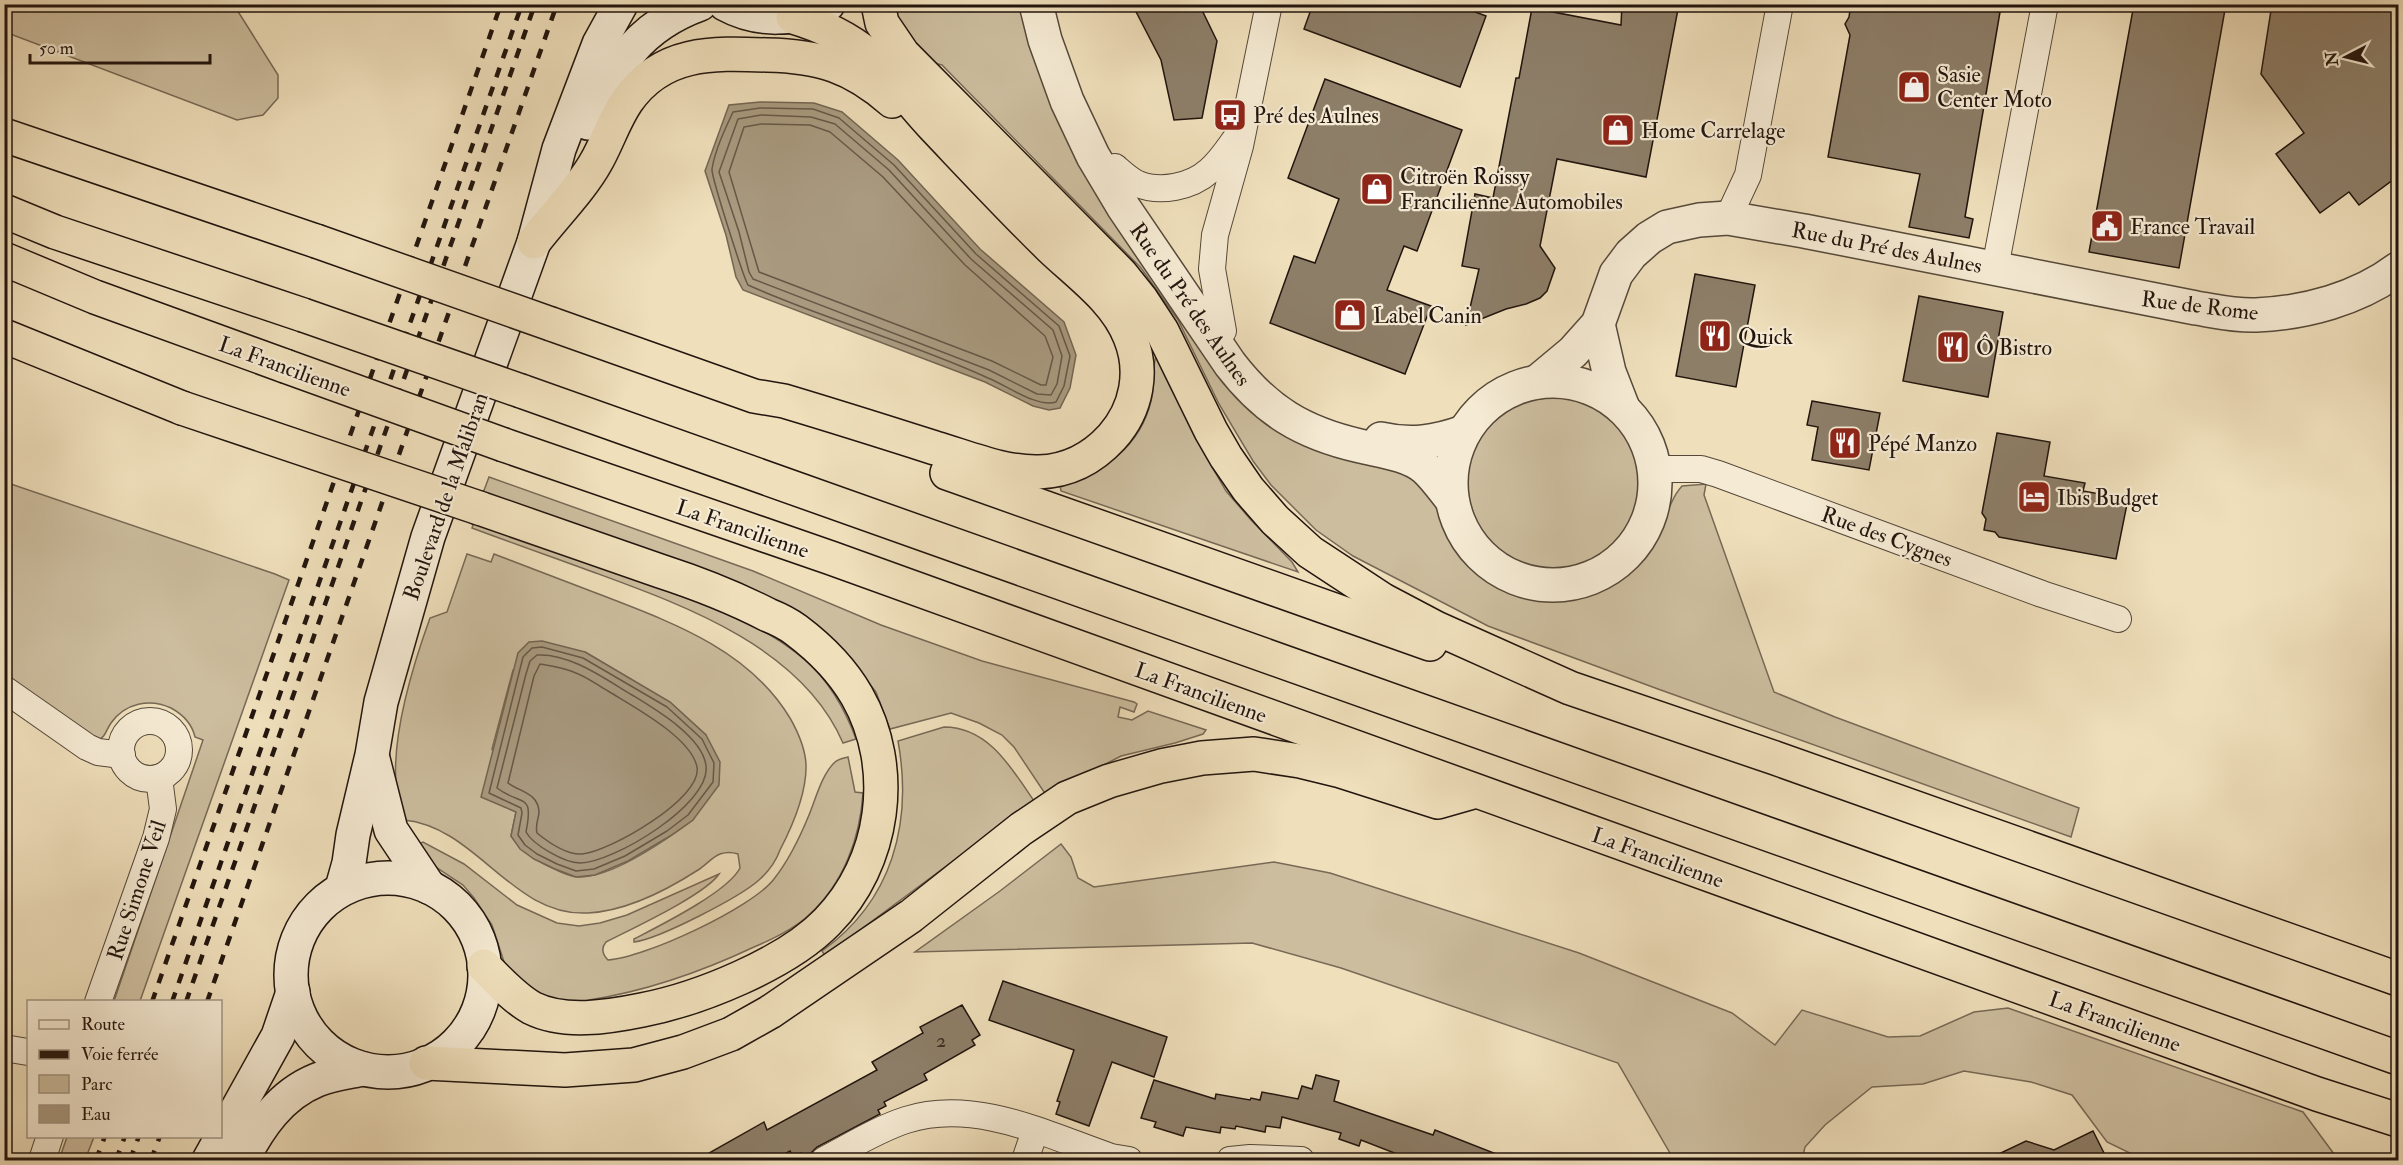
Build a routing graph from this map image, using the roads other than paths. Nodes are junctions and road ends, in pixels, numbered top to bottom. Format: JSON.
{"nodes":[{"id":1,"x":621,"y":4,"type":"edge"},
{"id":2,"x":700,"y":4,"type":"edge"},
{"id":3,"x":725,"y":4,"type":"edge"},
{"id":4,"x":828,"y":4,"type":"edge"},
{"id":5,"x":878,"y":4,"type":"edge"},
{"id":6,"x":1036,"y":4,"type":"edge"},
{"id":7,"x":1051,"y":4,"type":"edge"},
{"id":8,"x":1269,"y":4,"type":"edge"},
{"id":9,"x":1780,"y":4,"type":"edge"},
{"id":10,"x":2045,"y":4,"type":"edge"},
{"id":11,"x":794,"y":17,"type":"junction"},
{"id":12,"x":918,"y":110,"type":"junction"},
{"id":13,"x":1243,"y":129,"type":"junction"},
{"id":14,"x":4,"y":135,"type":"edge"},
{"id":15,"x":1115,"y":166,"type":"junction"},
{"id":16,"x":4,"y":211,"type":"edge"},
{"id":17,"x":1728,"y":218,"type":"junction"},
{"id":18,"x":534,"y":242,"type":"junction"},
{"id":19,"x":4,"y":259,"type":"edge"},
{"id":20,"x":1995,"y":268,"type":"junction"},
{"id":21,"x":2398,"y":269,"type":"edge"},
{"id":22,"x":1598,"y":324,"type":"junction"},
{"id":23,"x":1223,"y":331,"type":"junction"},
{"id":24,"x":4,"y":336,"type":"edge"},
{"id":25,"x":1537,"y":382,"type":"junction"},
{"id":26,"x":754,"y":396,"type":"junction"},
{"id":27,"x":1623,"y":408,"type":"junction"},
{"id":28,"x":1464,"y":432,"type":"junction"},
{"id":29,"x":1654,"y":469,"type":"junction"},
{"id":30,"x":1452,"y":500,"type":"junction"},
{"id":31,"x":2118,"y":619,"type":"dead end"},
{"id":32,"x":1570,"y":688,"type":"junction"},
{"id":33,"x":4,"y":689,"type":"edge"},
{"id":34,"x":372,"y":754,"type":"junction"},
{"id":35,"x":122,"y":755,"type":"junction"},
{"id":36,"x":159,"y":778,"type":"junction"},
{"id":37,"x":1477,"y":791,"type":"junction"},
{"id":38,"x":429,"y":887,"type":"junction"},
{"id":39,"x":342,"y":888,"type":"junction"},
{"id":40,"x":484,"y":966,"type":"junction"},
{"id":41,"x":2398,"y":979,"type":"edge"},
{"id":42,"x":293,"y":992,"type":"junction"},
{"id":43,"x":99,"y":1000,"type":"edge"},
{"id":44,"x":4,"y":1048,"type":"edge"},
{"id":45,"x":27,"y":1052,"type":"edge"},
{"id":46,"x":2398,"y":1058,"type":"edge"},
{"id":47,"x":426,"y":1063,"type":"junction"},
{"id":48,"x":363,"y":1069,"type":"junction"},
{"id":49,"x":2398,"y":1120,"type":"edge"},
{"id":50,"x":1035,"y":1131,"type":"junction"},
{"id":51,"x":222,"y":1137,"type":"edge"},
{"id":52,"x":50,"y":1138,"type":"edge"},
{"id":53,"x":222,"y":1138,"type":"edge"},
{"id":54,"x":42,"y":1161,"type":"edge"},
{"id":55,"x":209,"y":1161,"type":"edge"},
{"id":56,"x":242,"y":1161,"type":"edge"},
{"id":57,"x":824,"y":1161,"type":"edge"},
{"id":58,"x":1025,"y":1161,"type":"edge"},
{"id":59,"x":1129,"y":1161,"type":"edge"},
{"id":60,"x":1230,"y":1161,"type":"edge"},
{"id":61,"x":1301,"y":1161,"type":"edge"}],
"edges":[{"from":1,"to":18,"type":"street","name":"Boulevard de la Malibran"},
{"from":2,"to":18,"type":"street","name":"Boulevard de la Malibran"},
{"from":3,"to":11,"type":"street"},
{"from":4,"to":11,"type":"street"},
{"from":5,"to":32,"type":"highway"},
{"from":6,"to":30,"type":"street","name":"Rue du Pré des Aulnes"},
{"from":7,"to":15,"type":"street","name":"Rue du Pré des Aulnes"},
{"from":8,"to":13,"type":"street"},
{"from":9,"to":17,"type":"street"},
{"from":10,"to":20,"type":"street","name":"Rue du Pré des Aulnes"},
{"from":11,"to":12,"type":"highway"},
{"from":12,"to":18,"type":"highway"},
{"from":12,"to":26,"type":"highway"},
{"from":13,"to":15,"type":"street"},
{"from":13,"to":23,"type":"street"},
{"from":14,"to":26,"type":"highway","bridge":true},
{"from":15,"to":23,"type":"street","name":"Rue du Pré des Aulnes"},
{"from":16,"to":46,"type":"highway","bridge":true},
{"from":17,"to":20,"type":"street","name":"Rue du Pré des Aulnes"},
{"from":17,"to":22,"type":"street","name":"Rue du Pré des Aulnes"},
{"from":18,"to":34,"type":"street","name":"Boulevard de la Malibran"},
{"from":19,"to":37,"type":"highway","name":"La Francilienne","bridge":true},
{"from":20,"to":21,"type":"street","name":"Rue de Rome"},
{"from":22,"to":25,"type":"street","name":"Rue du Pré des Aulnes"},
{"from":22,"to":27,"type":"street"},
{"from":23,"to":28,"type":"street","name":"Rue du Pré des Aulnes"},
{"from":24,"to":40,"type":"highway","bridge":true},
{"from":25,"to":27,"type":"street"},
{"from":25,"to":28,"type":"street"},
{"from":26,"to":32,"type":"highway"},
{"from":27,"to":29,"type":"street"},
{"from":28,"to":30,"type":"street"},
{"from":29,"to":30,"type":"street"},
{"from":29,"to":31,"type":"street","name":"Rue des Cygnes"},
{"from":32,"to":41,"type":"highway"},
{"from":33,"to":35,"type":"street"},
{"from":34,"to":38,"type":"street","name":"Boulevard de la Malibran"},
{"from":34,"to":39,"type":"street","name":"Boulevard de la Malibran"},
{"from":35,"to":36,"type":"street"},
{"from":35,"to":36,"type":"street"},
{"from":36,"to":43,"type":"street","name":"Rue Simone Veil"},
{"from":37,"to":47,"type":"highway"},
{"from":37,"to":49,"type":"highway","name":"La Francilienne"},
{"from":38,"to":39,"type":"street"},
{"from":38,"to":40,"type":"street"},
{"from":39,"to":42,"type":"street"},
{"from":40,"to":47,"type":"street"},
{"from":42,"to":48,"type":"street"},
{"from":42,"to":51,"type":"street"},
{"from":44,"to":45,"type":"street"},
{"from":47,"to":48,"type":"street"},
{"from":48,"to":56,"type":"street"},
{"from":50,"to":57,"type":"street"},
{"from":50,"to":58,"type":"street"},
{"from":50,"to":59,"type":"street"},
{"from":52,"to":54,"type":"street"},
{"from":53,"to":55,"type":"street"},
{"from":60,"to":61,"type":"street"}]}
